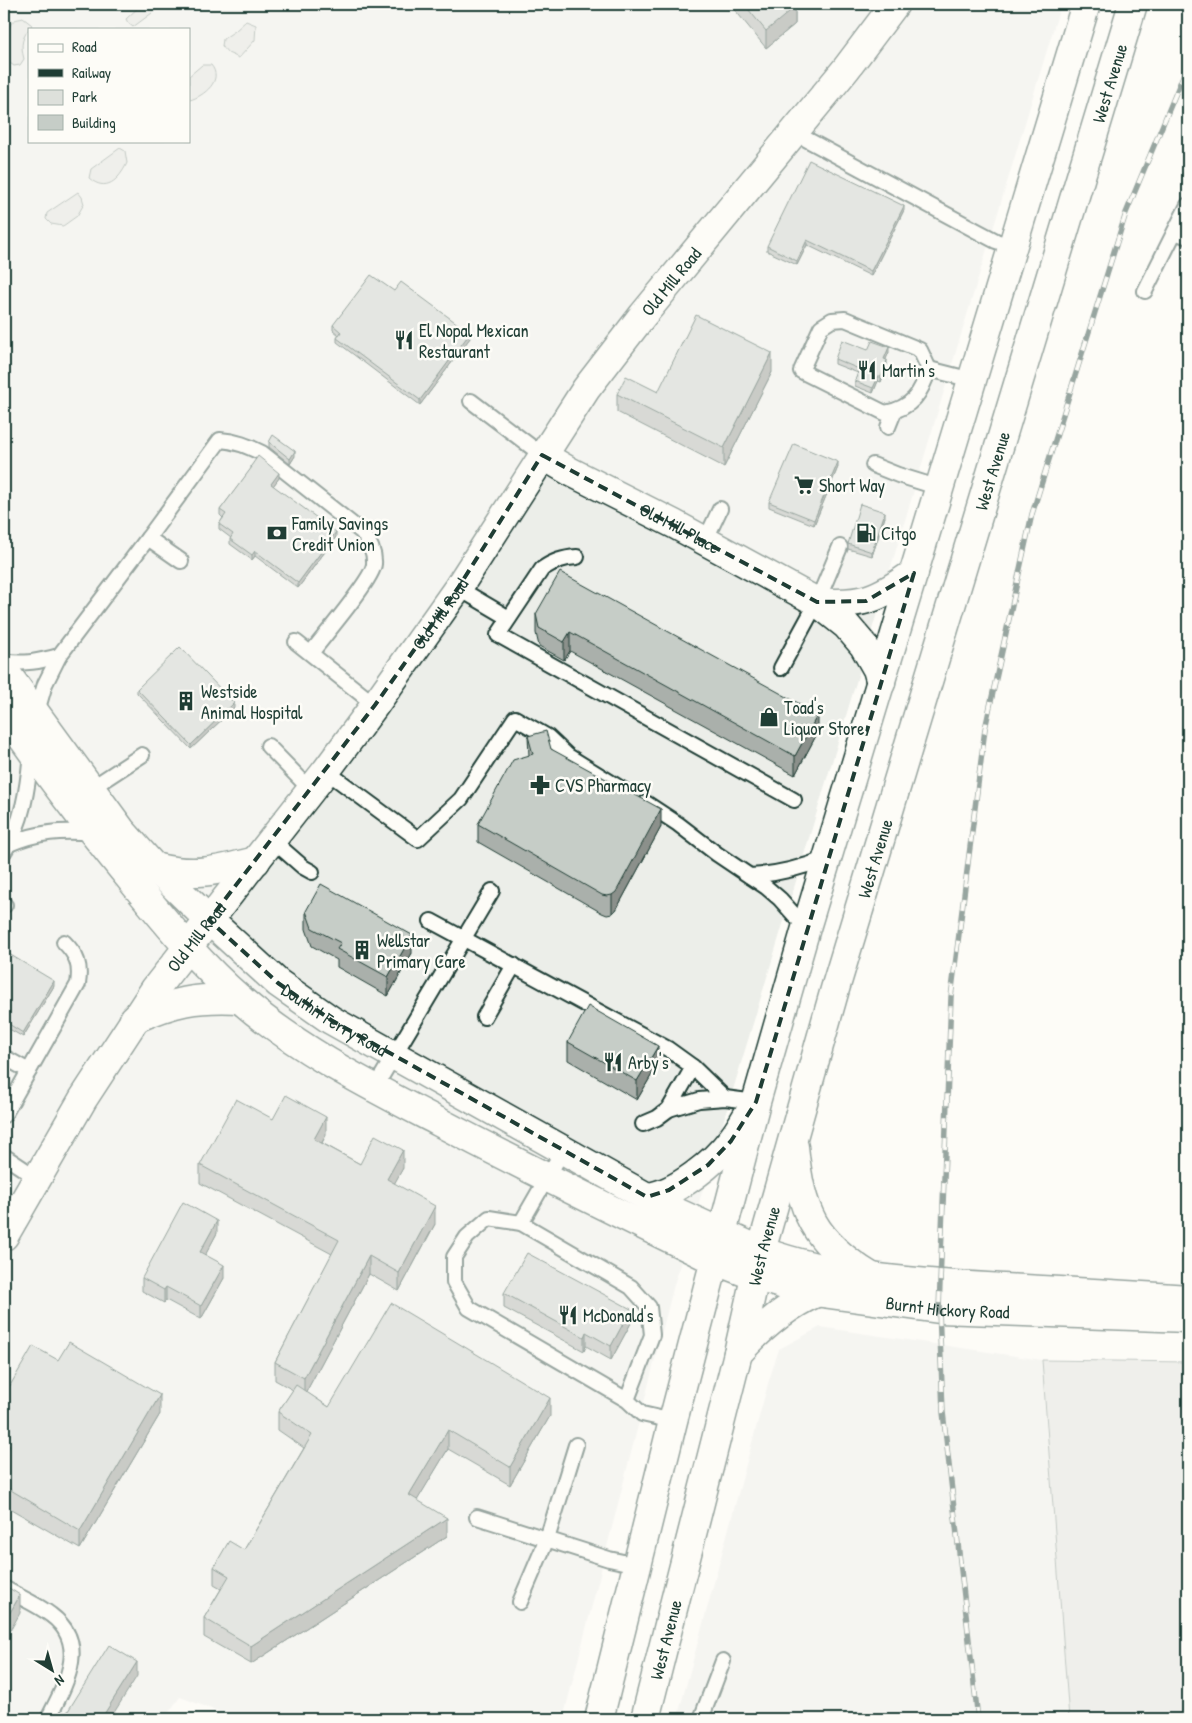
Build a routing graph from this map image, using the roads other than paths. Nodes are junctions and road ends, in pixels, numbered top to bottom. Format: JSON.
{"nodes":[{"id":1,"x":895,"y":4,"type":"edge"},
{"id":2,"x":1086,"y":4,"type":"edge"},
{"id":3,"x":1134,"y":4,"type":"edge"},
{"id":4,"x":794,"y":130,"type":"junction"},
{"id":5,"x":1188,"y":205,"type":"edge"},
{"id":6,"x":1175,"y":232,"type":"junction"},
{"id":7,"x":1188,"y":237,"type":"edge"},
{"id":8,"x":1013,"y":247,"type":"junction"},
{"id":9,"x":1145,"y":291,"type":"dead end"},
{"id":10,"x":929,"y":369,"type":"junction"},
{"id":11,"x":972,"y":380,"type":"junction"},
{"id":12,"x":471,"y":401,"type":"dead end"},
{"id":13,"x":890,"y":412,"type":"junction"},
{"id":14,"x":888,"y":427,"type":"dead end"},
{"id":15,"x":542,"y":455,"type":"junction"},
{"id":16,"x":873,"y":465,"type":"dead end"},
{"id":17,"x":940,"y":488,"type":"junction"},
{"id":18,"x":720,"y":509,"type":"dead end"},
{"id":19,"x":148,"y":538,"type":"junction"},
{"id":20,"x":705,"y":541,"type":"junction"},
{"id":21,"x":840,"y":547,"type":"dead end"},
{"id":22,"x":577,"y":557,"type":"dead end"},
{"id":23,"x":181,"y":561,"type":"dead end"},
{"id":24,"x":914,"y":573,"type":"junction"},
{"id":25,"x":458,"y":588,"type":"junction"},
{"id":26,"x":817,"y":602,"type":"junction"},
{"id":27,"x":508,"y":618,"type":"junction"},
{"id":28,"x":296,"y":642,"type":"dead end"},
{"id":29,"x":311,"y":653,"type":"junction"},
{"id":30,"x":59,"y":656,"type":"junction"},
{"id":31,"x":4,"y":661,"type":"edge"},
{"id":32,"x":781,"y":668,"type":"dead end"},
{"id":33,"x":4,"y":670,"type":"edge"},
{"id":34,"x":881,"y":684,"type":"junction"},
{"id":35,"x":375,"y":705,"type":"junction"},
{"id":36,"x":4,"y":711,"type":"edge"},
{"id":37,"x":36,"y":716,"type":"junction"},
{"id":38,"x":268,"y":746,"type":"dead end"},
{"id":39,"x":31,"y":752,"type":"junction"},
{"id":40,"x":142,"y":755,"type":"dead end"},
{"id":41,"x":318,"y":781,"type":"junction"},
{"id":42,"x":90,"y":789,"type":"junction"},
{"id":43,"x":794,"y":800,"type":"dead end"},
{"id":44,"x":94,"y":834,"type":"junction"},
{"id":45,"x":7,"y":848,"type":"edge"},
{"id":46,"x":264,"y":851,"type":"junction"},
{"id":47,"x":828,"y":857,"type":"junction"},
{"id":48,"x":154,"y":866,"type":"junction"},
{"id":49,"x":312,"y":872,"type":"dead end"},
{"id":50,"x":750,"y":876,"type":"junction"},
{"id":51,"x":492,"y":891,"type":"dead end"},
{"id":52,"x":208,"y":920,"type":"junction"},
{"id":53,"x":431,"y":921,"type":"dead end"},
{"id":54,"x":806,"y":928,"type":"junction"},
{"id":55,"x":463,"y":939,"type":"junction"},
{"id":56,"x":64,"y":942,"type":"dead end"},
{"id":57,"x":188,"y":947,"type":"junction"},
{"id":58,"x":514,"y":965,"type":"junction"},
{"id":59,"x":240,"y":999,"type":"junction"},
{"id":60,"x":484,"y":1017,"type":"dead end"},
{"id":61,"x":134,"y":1019,"type":"junction"},
{"id":62,"x":394,"y":1056,"type":"junction"},
{"id":63,"x":4,"y":1057,"type":"edge"},
{"id":64,"x":693,"y":1067,"type":"junction"},
{"id":65,"x":29,"y":1071,"type":"junction"},
{"id":66,"x":374,"y":1088,"type":"junction"},
{"id":67,"x":725,"y":1098,"type":"junction"},
{"id":68,"x":756,"y":1102,"type":"junction"},
{"id":69,"x":669,"y":1109,"type":"junction"},
{"id":70,"x":4,"y":1115,"type":"edge"},
{"id":71,"x":643,"y":1124,"type":"dead end"},
{"id":72,"x":793,"y":1136,"type":"junction"},
{"id":73,"x":563,"y":1150,"type":"junction"},
{"id":74,"x":4,"y":1156,"type":"edge"},
{"id":75,"x":37,"y":1178,"type":"junction"},
{"id":76,"x":546,"y":1178,"type":"junction"},
{"id":77,"x":647,"y":1197,"type":"junction"},
{"id":78,"x":521,"y":1222,"type":"junction"},
{"id":79,"x":722,"y":1233,"type":"junction"},
{"id":80,"x":4,"y":1236,"type":"edge"},
{"id":81,"x":714,"y":1260,"type":"junction"},
{"id":82,"x":758,"y":1264,"type":"junction"},
{"id":83,"x":870,"y":1276,"type":"junction"},
{"id":84,"x":816,"y":1293,"type":"junction"},
{"id":85,"x":1188,"y":1299,"type":"edge"},
{"id":86,"x":1188,"y":1318,"type":"edge"},
{"id":87,"x":738,"y":1354,"type":"junction"},
{"id":88,"x":627,"y":1400,"type":"junction"},
{"id":89,"x":673,"y":1421,"type":"junction"},
{"id":90,"x":576,"y":1445,"type":"dead end"},
{"id":91,"x":477,"y":1517,"type":"dead end"},
{"id":92,"x":548,"y":1540,"type":"junction"},
{"id":93,"x":637,"y":1565,"type":"junction"},
{"id":94,"x":4,"y":1588,"type":"edge"},
{"id":95,"x":520,"y":1602,"type":"dead end"},
{"id":96,"x":723,"y":1661,"type":"dead end"},
{"id":97,"x":48,"y":1719,"type":"edge"},
{"id":98,"x":599,"y":1719,"type":"edge"},
{"id":99,"x":645,"y":1719,"type":"edge"},
{"id":100,"x":701,"y":1719,"type":"edge"}],
"edges":[{"from":1,"to":4,"type":"main road","name":"Old Mill Road"},
{"from":2,"to":8,"type":"main road"},
{"from":3,"to":72,"type":"main road","name":"West Avenue"},
{"from":4,"to":8,"type":"lane"},
{"from":4,"to":15,"type":"main road","name":"Old Mill Road"},
{"from":5,"to":6,"type":"lane"},
{"from":6,"to":7,"type":"lane"},
{"from":6,"to":9,"type":"lane"},
{"from":8,"to":11,"type":"main road"},
{"from":10,"to":11,"type":"lane"},
{"from":10,"to":13,"type":"lane"},
{"from":10,"to":13,"type":"lane"},
{"from":11,"to":17,"type":"main road"},
{"from":12,"to":15,"type":"lane"},
{"from":13,"to":14,"type":"lane"},
{"from":15,"to":20,"type":"main road","name":"Old Mill Place"},
{"from":15,"to":25,"type":"main road","name":"Old Mill Road"},
{"from":16,"to":17,"type":"lane"},
{"from":17,"to":24,"type":"main road"},
{"from":18,"to":20,"type":"lane"},
{"from":19,"to":23,"type":"lane"},
{"from":19,"to":29,"type":"lane"},
{"from":19,"to":30,"type":"lane"},
{"from":20,"to":26,"type":"main road","name":"Old Mill Place"},
{"from":21,"to":26,"type":"lane"},
{"from":22,"to":27,"type":"lane"},
{"from":24,"to":26,"type":"main road","name":"Old Mill Place"},
{"from":24,"to":34,"type":"main road"},
{"from":25,"to":27,"type":"lane"},
{"from":25,"to":35,"type":"main road","name":"Old Mill Road"},
{"from":26,"to":32,"type":"lane"},
{"from":26,"to":34,"type":"main road","name":"Old Mill Place"},
{"from":27,"to":43,"type":"lane"},
{"from":28,"to":29,"type":"lane"},
{"from":29,"to":35,"type":"lane"},
{"from":30,"to":31,"type":"lane"},
{"from":30,"to":37,"type":"lane"},
{"from":33,"to":37,"type":"main road","name":"Douthit Ferry Road"},
{"from":34,"to":47,"type":"main road"},
{"from":35,"to":41,"type":"main road","name":"Old Mill Road"},
{"from":36,"to":39,"type":"main road","name":"Douthit Ferry Road"},
{"from":37,"to":42,"type":"main road","name":"Douthit Ferry Road"},
{"from":38,"to":41,"type":"lane"},
{"from":39,"to":44,"type":"main road","name":"Douthit Ferry Road"},
{"from":39,"to":45,"type":"lane"},
{"from":40,"to":42,"type":"lane"},
{"from":41,"to":46,"type":"main road","name":"Old Mill Road"},
{"from":41,"to":50,"type":"lane"},
{"from":42,"to":48,"type":"main road","name":"Douthit Ferry Road"},
{"from":44,"to":45,"type":"lane"},
{"from":44,"to":57,"type":"main road","name":"Douthit Ferry Road"},
{"from":46,"to":48,"type":"main road"},
{"from":46,"to":49,"type":"lane"},
{"from":46,"to":52,"type":"main road","name":"Old Mill Road"},
{"from":47,"to":50,"type":"lane"},
{"from":47,"to":54,"type":"main road"},
{"from":48,"to":52,"type":"main road","name":"Douthit Ferry Road"},
{"from":50,"to":54,"type":"lane"},
{"from":51,"to":55,"type":"lane"},
{"from":52,"to":57,"type":"main road","name":"Old Mill Road"},
{"from":52,"to":62,"type":"main road","name":"Douthit Ferry Road"},
{"from":53,"to":55,"type":"lane"},
{"from":54,"to":68,"type":"main road"},
{"from":55,"to":58,"type":"lane"},
{"from":55,"to":62,"type":"lane"},
{"from":56,"to":65,"type":"lane"},
{"from":57,"to":59,"type":"main road","name":"Douthit Ferry Road"},
{"from":57,"to":61,"type":"main road","name":"Old Mill Road"},
{"from":58,"to":60,"type":"lane"},
{"from":58,"to":64,"type":"lane"},
{"from":59,"to":61,"type":"main road"},
{"from":59,"to":66,"type":"main road","name":"Douthit Ferry Road"},
{"from":61,"to":75,"type":"main road","name":"Old Mill Road"},
{"from":62,"to":66,"type":"lane"},
{"from":62,"to":73,"type":"main road","name":"Douthit Ferry Road"},
{"from":63,"to":65,"type":"lane"},
{"from":64,"to":67,"type":"lane"},
{"from":64,"to":69,"type":"lane"},
{"from":65,"to":70,"type":"lane"},
{"from":66,"to":76,"type":"main road","name":"Douthit Ferry Road"},
{"from":67,"to":68,"type":"lane"},
{"from":67,"to":69,"type":"lane"},
{"from":68,"to":77,"type":"main road"},
{"from":68,"to":79,"type":"main road"},
{"from":69,"to":71,"type":"lane"},
{"from":72,"to":82,"type":"main road","name":"West Avenue"},
{"from":72,"to":83,"type":"main road"},
{"from":73,"to":76,"type":"lane"},
{"from":73,"to":77,"type":"main road","name":"Douthit Ferry Road"},
{"from":74,"to":75,"type":"lane"},
{"from":75,"to":80,"type":"main road","name":"Old Mill Road"},
{"from":76,"to":78,"type":"lane"},
{"from":76,"to":81,"type":"main road","name":"Douthit Ferry Road"},
{"from":77,"to":79,"type":"main road","name":"Douthit Ferry Road"},
{"from":78,"to":88,"type":"lane"},
{"from":78,"to":88,"type":"lane"},
{"from":79,"to":81,"type":"main road"},
{"from":79,"to":82,"type":"main road","name":"Douthit Ferry Road"},
{"from":81,"to":82,"type":"main road","name":"Burnt Hickory Road"},
{"from":81,"to":89,"type":"main road"},
{"from":82,"to":83,"type":"main road","name":"Burnt Hickory Road"},
{"from":82,"to":84,"type":"main road","name":"Burnt Hickory Road"},
{"from":82,"to":87,"type":"main road","name":"West Avenue"},
{"from":83,"to":85,"type":"main road","name":"Burnt Hickory Road"},
{"from":84,"to":86,"type":"main road","name":"Burnt Hickory Road"},
{"from":84,"to":87,"type":"main road"},
{"from":87,"to":99,"type":"main road","name":"West Avenue"},
{"from":88,"to":89,"type":"lane"},
{"from":89,"to":93,"type":"main road"},
{"from":90,"to":92,"type":"lane"},
{"from":91,"to":92,"type":"lane"},
{"from":92,"to":93,"type":"lane"},
{"from":92,"to":95,"type":"lane"},
{"from":93,"to":98,"type":"main road"},
{"from":94,"to":97,"type":"lane"},
{"from":96,"to":100,"type":"lane"}]}
